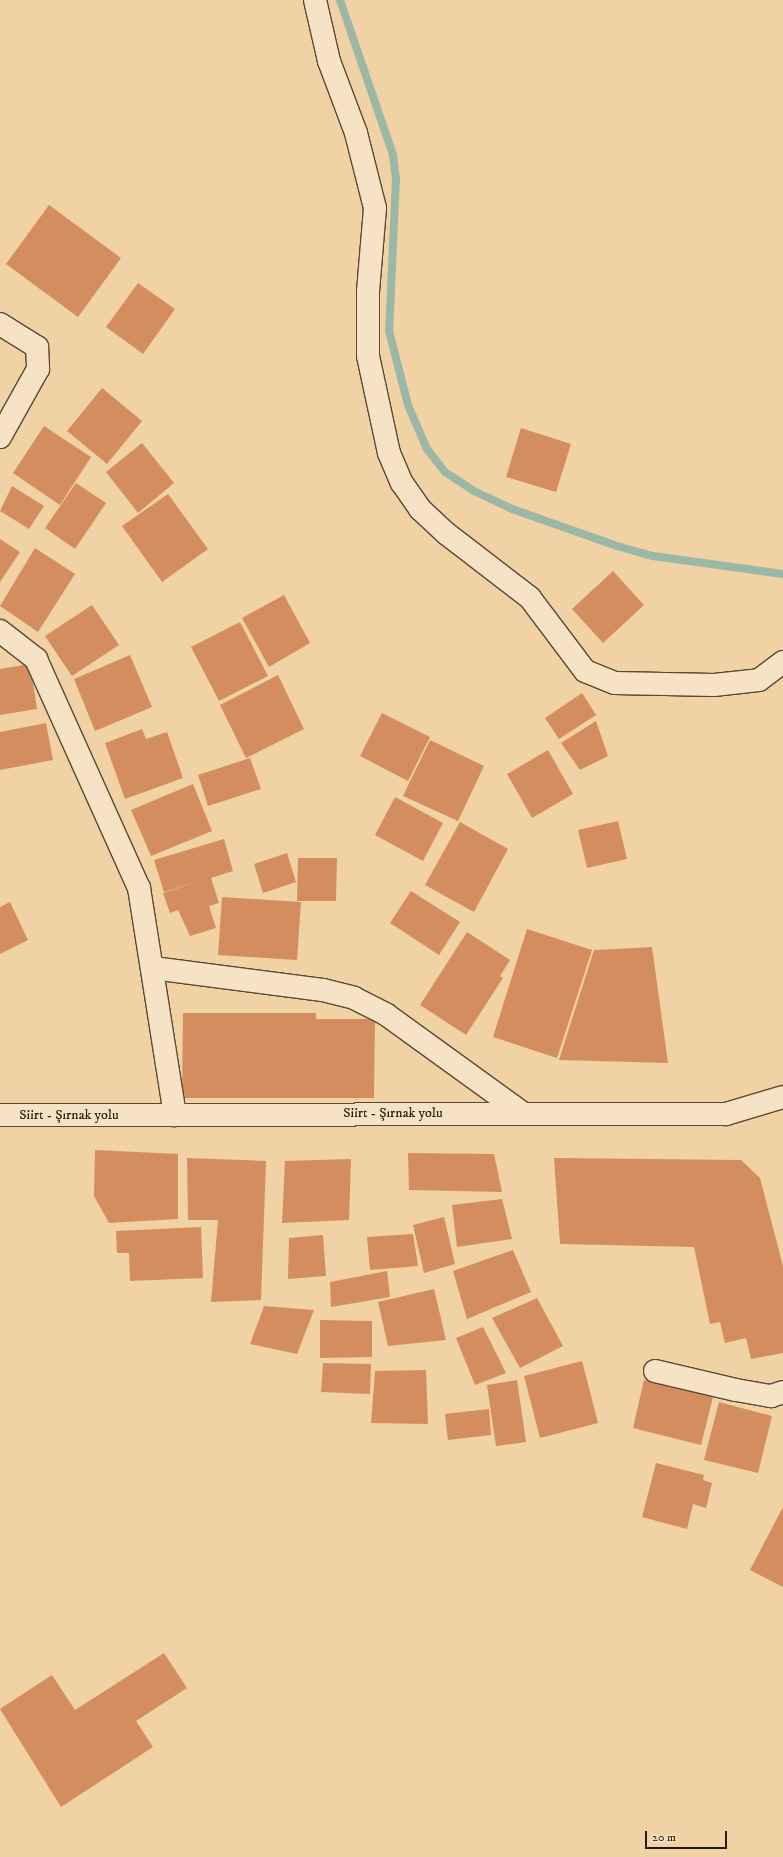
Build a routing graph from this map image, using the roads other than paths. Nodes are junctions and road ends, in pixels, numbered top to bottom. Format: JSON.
{"nodes":[{"id":1,"x":315,"y":0,"type":"edge"},
{"id":2,"x":0,"y":324,"type":"edge"},
{"id":3,"x":0,"y":437,"type":"edge"},
{"id":4,"x":0,"y":631,"type":"edge"},
{"id":5,"x":783,"y":662,"type":"edge"},
{"id":6,"x":153,"y":968,"type":"junction"},
{"id":7,"x":783,"y":1097,"type":"edge"},
{"id":8,"x":521,"y":1112,"type":"junction"},
{"id":9,"x":175,"y":1114,"type":"junction"},
{"id":10,"x":0,"y":1115,"type":"edge"},
{"id":11,"x":655,"y":1371,"type":"dead end"},
{"id":12,"x":783,"y":1392,"type":"edge"}],
"edges":[{"from":1,"to":5,"type":"street"},
{"from":2,"to":3,"type":"street"},
{"from":4,"to":6,"type":"street"},
{"from":6,"to":8,"type":"street"},
{"from":6,"to":9,"type":"street"},
{"from":7,"to":8,"type":"street","name":"Siirt - Şırnak yolu"},
{"from":8,"to":9,"type":"street","name":"Siirt - Şırnak yolu"},
{"from":9,"to":10,"type":"street","name":"Siirt - Şırnak yolu"},
{"from":11,"to":12,"type":"street"}]}
